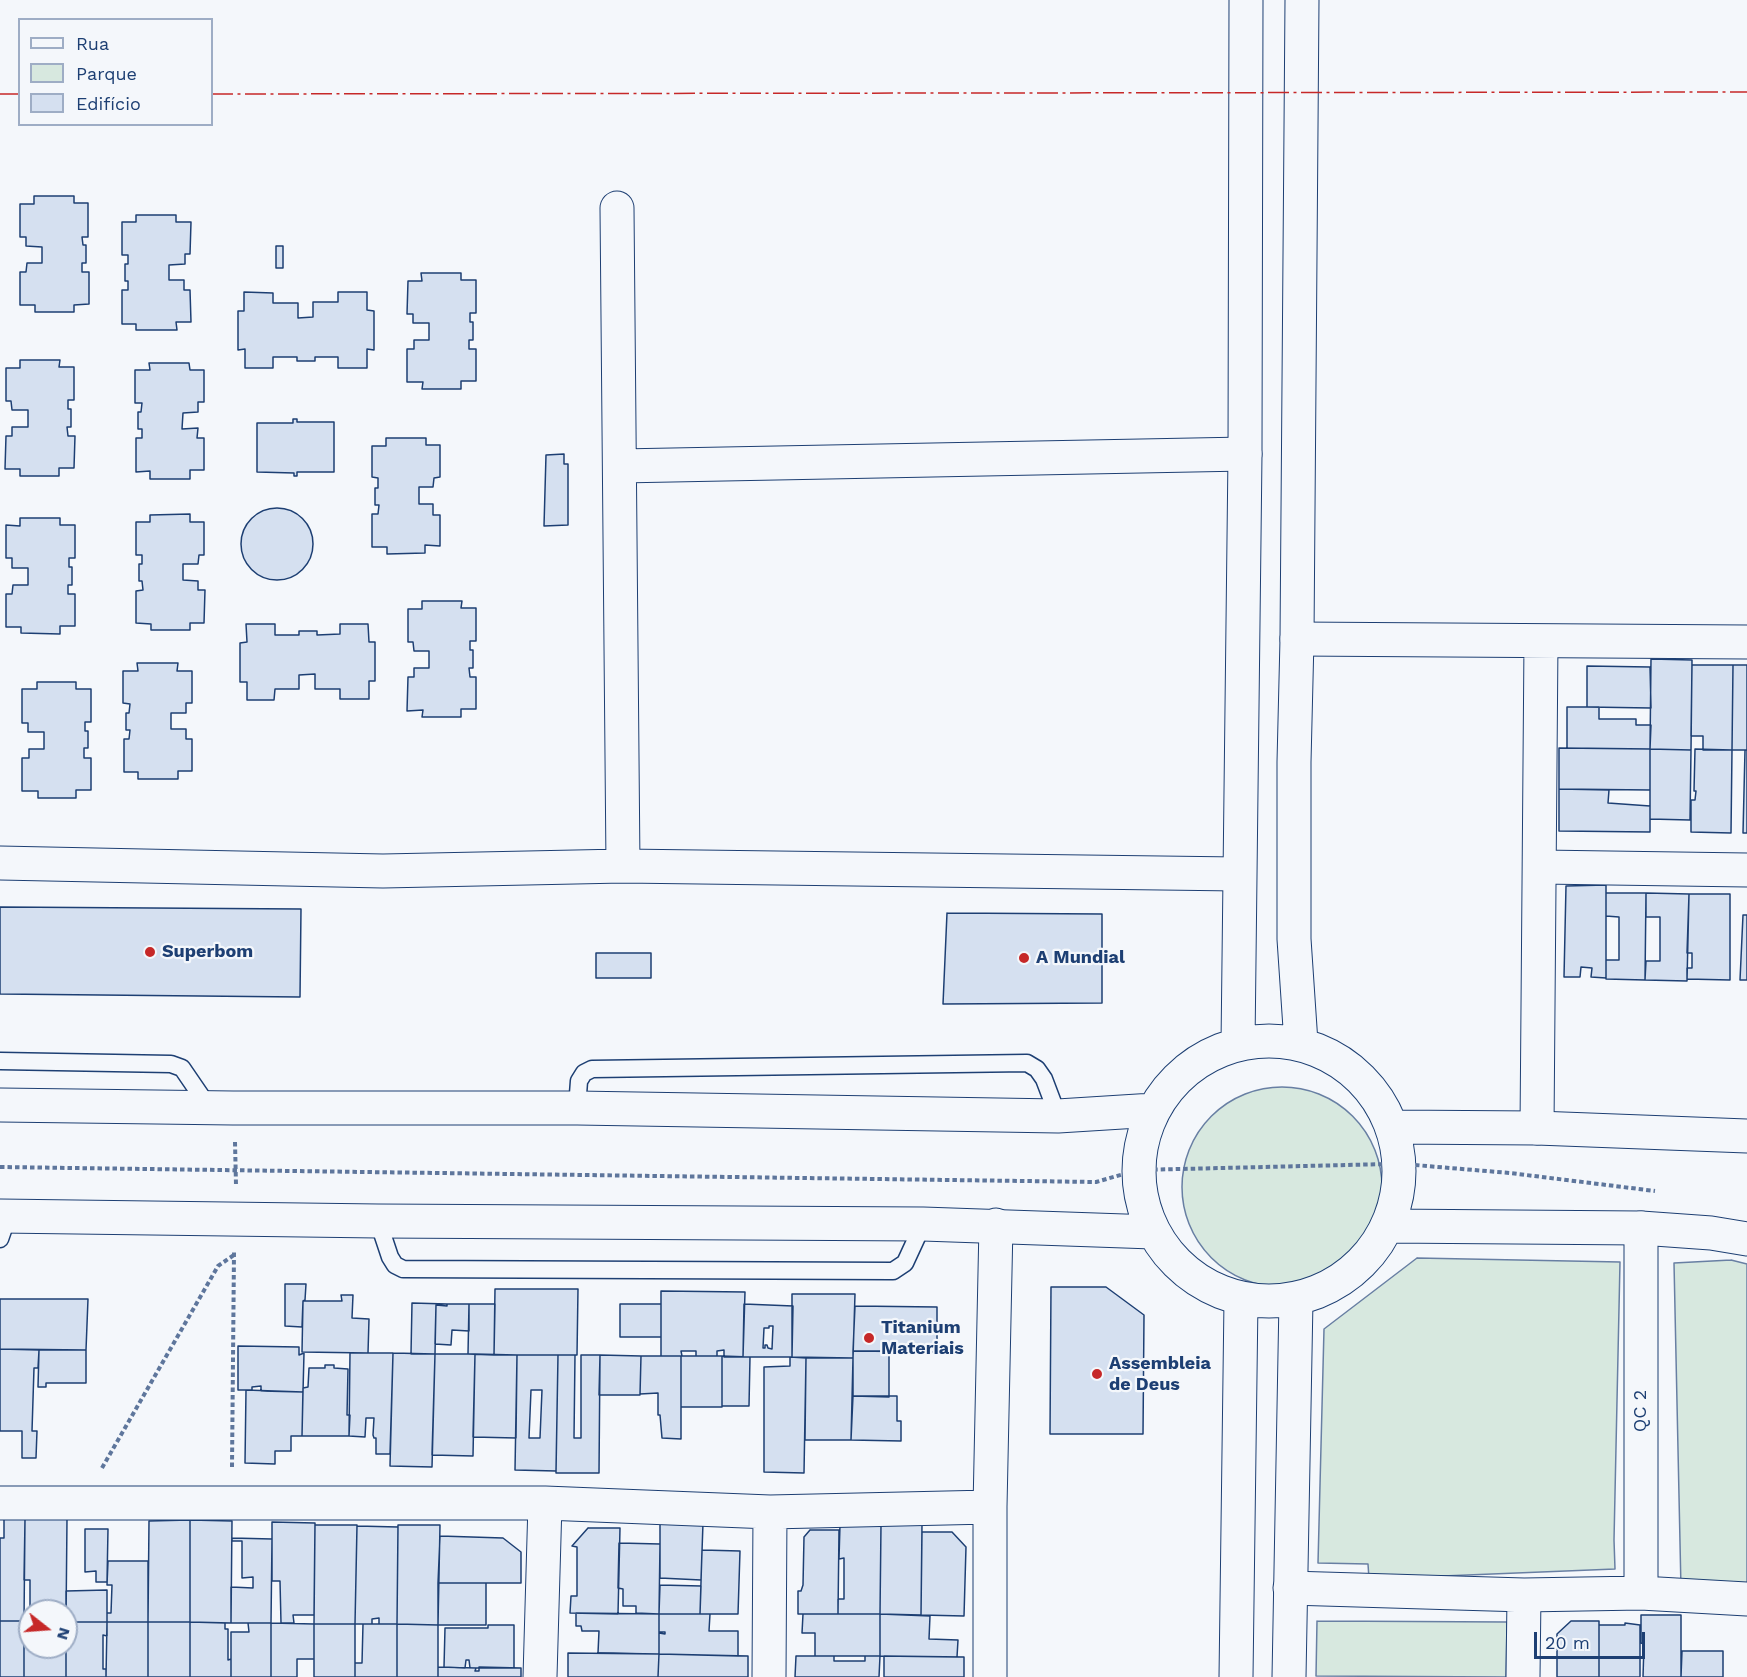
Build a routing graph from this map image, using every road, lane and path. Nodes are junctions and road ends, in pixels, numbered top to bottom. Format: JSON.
{"nodes":[{"id":1,"x":1246,"y":0,"type":"edge"},
{"id":2,"x":1302,"y":0,"type":"edge"},
{"id":3,"x":617,"y":208,"type":"dead end"},
{"id":4,"x":1245,"y":454,"type":"junction"},
{"id":5,"x":620,"y":466,"type":"junction"},
{"id":6,"x":1297,"y":639,"type":"junction"},
{"id":7,"x":1541,"y":641,"type":"junction"},
{"id":8,"x":1747,"y":642,"type":"edge"},
{"id":9,"x":0,"y":863,"type":"edge"},
{"id":10,"x":623,"y":866,"type":"junction"},
{"id":11,"x":1541,"y":867,"type":"junction"},
{"id":12,"x":1747,"y":870,"type":"edge"},
{"id":13,"x":1238,"y":874,"type":"junction"},
{"id":14,"x":1301,"y":1043,"type":"junction"},
{"id":15,"x":1238,"y":1044,"type":"junction"},
{"id":16,"x":0,"y":1061,"type":"edge"},
{"id":17,"x":0,"y":1104,"type":"edge"},
{"id":18,"x":221,"y":1107,"type":"junction"},
{"id":19,"x":578,"y":1108,"type":"junction"},
{"id":20,"x":1154,"y":1110,"type":"junction"},
{"id":21,"x":1058,"y":1116,"type":"junction"},
{"id":22,"x":1392,"y":1127,"type":"junction"},
{"id":23,"x":1537,"y":1128,"type":"junction"},
{"id":24,"x":1747,"y":1136,"type":"edge"},
{"id":25,"x":1400,"y":1164,"type":"junction"},
{"id":26,"x":0,"y":1167,"type":"edge"},
{"id":27,"x":236,"y":1170,"type":"junction"},
{"id":28,"x":1138,"y":1170,"type":"junction"},
{"id":29,"x":1664,"y":1192,"type":"dead end"},
{"id":30,"x":236,"y":1220,"type":"junction"},
{"id":31,"x":378,"y":1221,"type":"junction"},
{"id":32,"x":3,"y":1224,"type":"edge"},
{"id":33,"x":923,"y":1224,"type":"junction"},
{"id":34,"x":996,"y":1225,"type":"junction"},
{"id":35,"x":1387,"y":1227,"type":"junction"},
{"id":36,"x":1641,"y":1228,"type":"junction"},
{"id":37,"x":1153,"y":1232,"type":"junction"},
{"id":38,"x":1747,"y":1239,"type":"edge"},
{"id":39,"x":234,"y":1255,"type":"junction"},
{"id":40,"x":1241,"y":1300,"type":"junction"},
{"id":41,"x":1296,"y":1300,"type":"junction"},
{"id":42,"x":0,"y":1503,"type":"edge"},
{"id":43,"x":82,"y":1503,"type":"junction"},
{"id":44,"x":232,"y":1503,"type":"junction"},
{"id":45,"x":545,"y":1503,"type":"junction"},
{"id":46,"x":990,"y":1507,"type":"junction"},
{"id":47,"x":770,"y":1512,"type":"junction"},
{"id":48,"x":1290,"y":1588,"type":"junction"},
{"id":49,"x":1641,"y":1593,"type":"junction"},
{"id":50,"x":1524,"y":1595,"type":"junction"},
{"id":51,"x":1747,"y":1599,"type":"edge"},
{"id":52,"x":540,"y":1677,"type":"edge"},
{"id":53,"x":769,"y":1677,"type":"edge"},
{"id":54,"x":990,"y":1677,"type":"edge"},
{"id":55,"x":1236,"y":1677,"type":"edge"},
{"id":56,"x":1289,"y":1677,"type":"edge"},
{"id":57,"x":1523,"y":1677,"type":"edge"}],
"edges":[{"from":1,"to":4,"type":"street"},
{"from":2,"to":6,"type":"street"},
{"from":3,"to":5,"type":"street"},
{"from":4,"to":5,"type":"street"},
{"from":4,"to":13,"type":"street"},
{"from":5,"to":10,"type":"street"},
{"from":6,"to":7,"type":"street"},
{"from":6,"to":14,"type":"street"},
{"from":7,"to":8,"type":"street"},
{"from":7,"to":11,"type":"street"},
{"from":9,"to":10,"type":"street"},
{"from":10,"to":13,"type":"street"},
{"from":11,"to":12,"type":"street"},
{"from":11,"to":23,"type":"street"},
{"from":13,"to":15,"type":"street"},
{"from":14,"to":15,"type":"street"},
{"from":14,"to":22,"type":"street"},
{"from":15,"to":20,"type":"street"},
{"from":16,"to":18,"type":"lane"},
{"from":17,"to":18,"type":"street"},
{"from":18,"to":19,"type":"street"},
{"from":18,"to":27,"type":"path"},
{"from":19,"to":21,"type":"street"},
{"from":19,"to":21,"type":"lane"},
{"from":20,"to":21,"type":"street"},
{"from":20,"to":28,"type":"street"},
{"from":22,"to":23,"type":"street"},
{"from":22,"to":25,"type":"street"},
{"from":23,"to":24,"type":"street"},
{"from":25,"to":28,"type":"path"},
{"from":25,"to":29,"type":"path"},
{"from":25,"to":35,"type":"street"},
{"from":26,"to":27,"type":"path"},
{"from":27,"to":28,"type":"path"},
{"from":27,"to":30,"type":"path"},
{"from":28,"to":37,"type":"street"},
{"from":30,"to":31,"type":"street"},
{"from":30,"to":32,"type":"street"},
{"from":30,"to":39,"type":"path"},
{"from":31,"to":33,"type":"street"},
{"from":31,"to":33,"type":"lane"},
{"from":33,"to":34,"type":"street"},
{"from":34,"to":37,"type":"street"},
{"from":34,"to":46,"type":"street"},
{"from":35,"to":36,"type":"street"},
{"from":35,"to":41,"type":"street"},
{"from":36,"to":38,"type":"street"},
{"from":36,"to":49,"type":"street","name":"QC 2"},
{"from":37,"to":40,"type":"street"},
{"from":39,"to":43,"type":"path"},
{"from":39,"to":44,"type":"path"},
{"from":40,"to":41,"type":"street"},
{"from":40,"to":55,"type":"street"},
{"from":41,"to":48,"type":"street"},
{"from":42,"to":43,"type":"street"},
{"from":43,"to":44,"type":"street"},
{"from":44,"to":45,"type":"street"},
{"from":45,"to":47,"type":"street"},
{"from":45,"to":52,"type":"street"},
{"from":46,"to":47,"type":"street"},
{"from":46,"to":54,"type":"street"},
{"from":47,"to":53,"type":"street"},
{"from":48,"to":50,"type":"street"},
{"from":48,"to":56,"type":"street"},
{"from":49,"to":50,"type":"street"},
{"from":49,"to":51,"type":"street"},
{"from":50,"to":57,"type":"street"}]}
